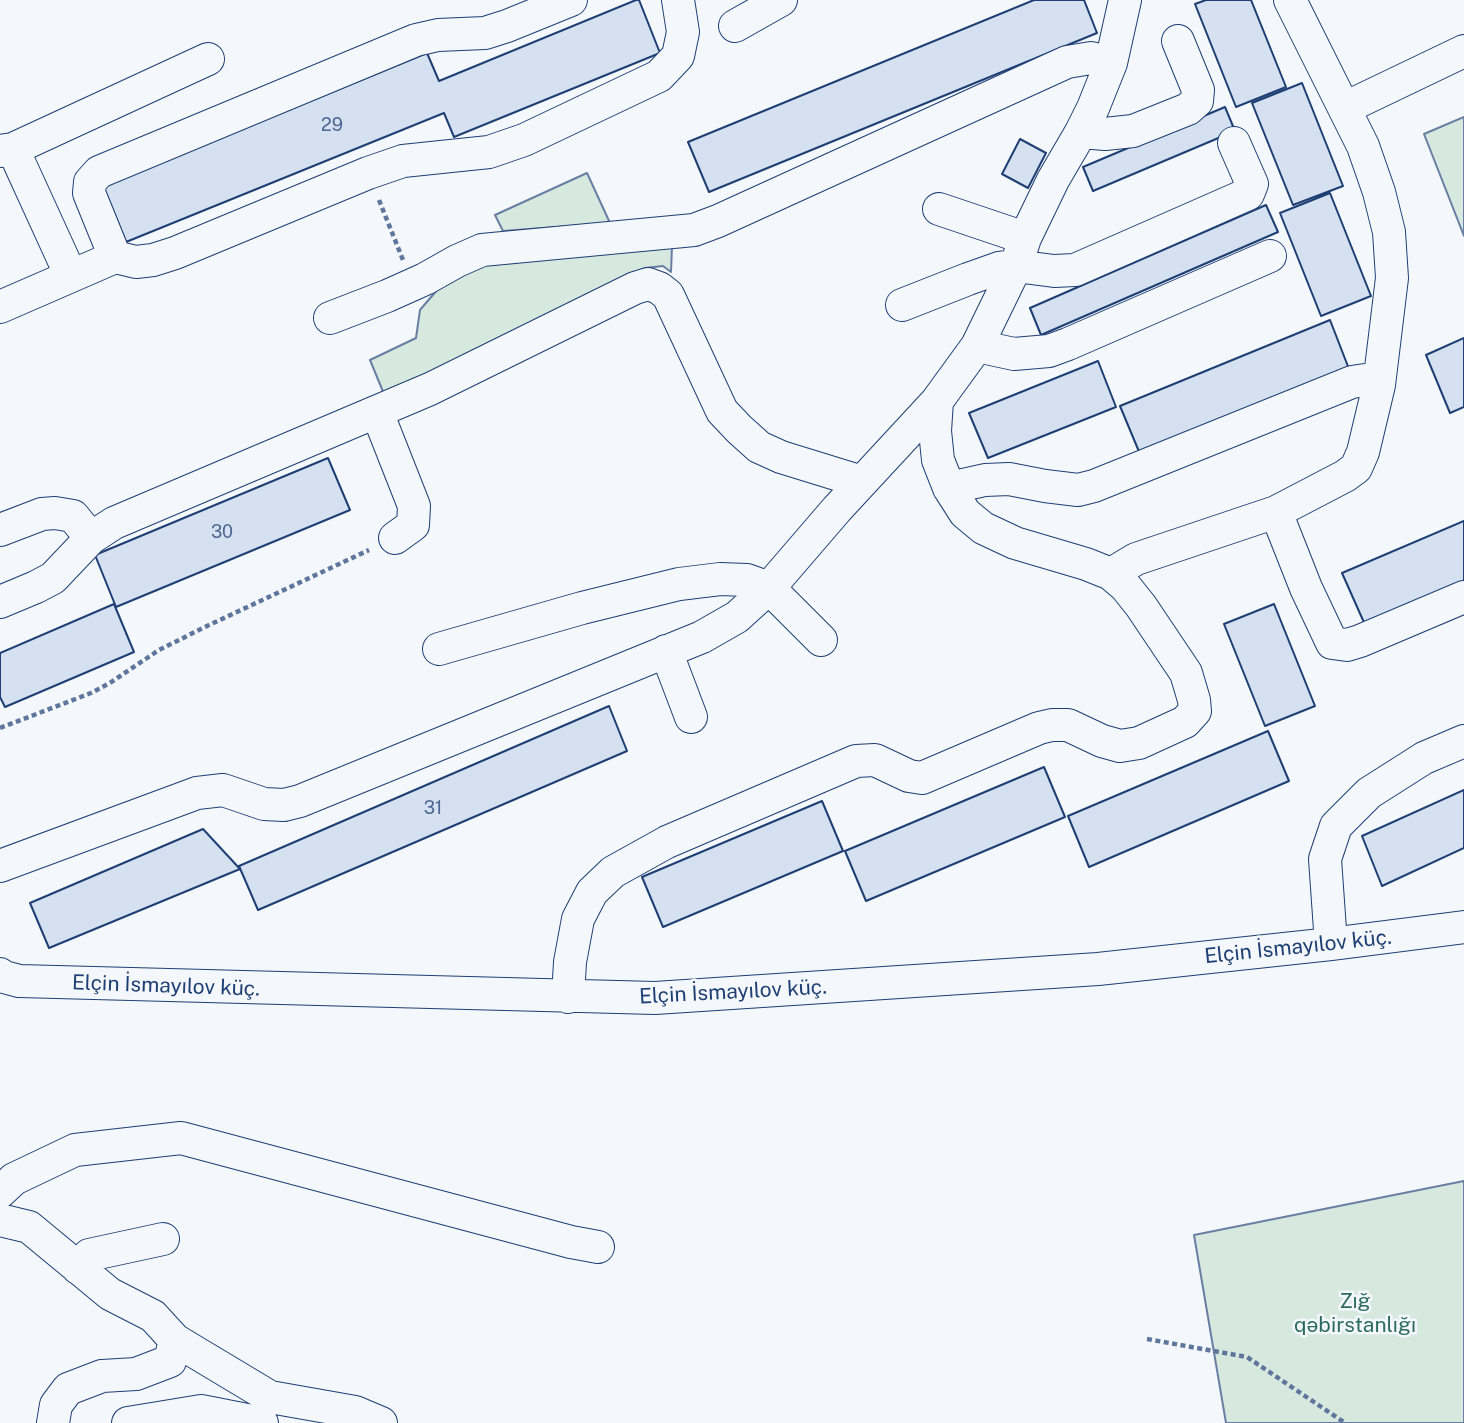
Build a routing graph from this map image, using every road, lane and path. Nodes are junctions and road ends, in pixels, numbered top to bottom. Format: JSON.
{"nodes":[{"id":1,"x":571,"y":0,"type":"edge"},
{"id":2,"x":678,"y":0,"type":"edge"},
{"id":3,"x":781,"y":0,"type":"edge"},
{"id":4,"x":1125,"y":0,"type":"edge"},
{"id":5,"x":1290,"y":0,"type":"edge"},
{"id":6,"x":735,"y":26,"type":"dead end"},
{"id":7,"x":1178,"y":41,"type":"dead end"},
{"id":8,"x":1464,"y":51,"type":"edge"},
{"id":9,"x":208,"y":60,"type":"dead end"},
{"id":10,"x":1111,"y":63,"type":"junction"},
{"id":11,"x":1345,"y":108,"type":"junction"},
{"id":12,"x":1081,"y":132,"type":"junction"},
{"id":13,"x":1234,"y":143,"type":"dead end"},
{"id":14,"x":7,"y":150,"type":"edge"},
{"id":15,"x":368,"y":173,"type":"junction"},
{"id":16,"x":939,"y":209,"type":"dead end"},
{"id":17,"x":1020,"y":252,"type":"junction"},
{"id":18,"x":1270,"y":256,"type":"dead end"},
{"id":19,"x":115,"y":257,"type":"junction"},
{"id":20,"x":71,"y":276,"type":"junction"},
{"id":21,"x":412,"y":285,"type":"junction"},
{"id":22,"x":902,"y":305,"type":"dead end"},
{"id":23,"x":0,"y":307,"type":"edge"},
{"id":24,"x":330,"y":318,"type":"dead end"},
{"id":25,"x":977,"y":346,"type":"junction"},
{"id":26,"x":1379,"y":385,"type":"junction"},
{"id":27,"x":937,"y":401,"type":"junction"},
{"id":28,"x":377,"y":412,"type":"junction"},
{"id":29,"x":862,"y":482,"type":"junction"},
{"id":30,"x":949,"y":488,"type":"junction"},
{"id":31,"x":1276,"y":512,"type":"junction"},
{"id":32,"x":0,"y":530,"type":"edge"},
{"id":33,"x":91,"y":538,"type":"junction"},
{"id":34,"x":395,"y":538,"type":"joint"},
{"id":35,"x":1111,"y":574,"type":"junction"},
{"id":36,"x":769,"y":588,"type":"junction"},
{"id":37,"x":1464,"y":597,"type":"edge"},
{"id":38,"x":0,"y":602,"type":"edge"},
{"id":39,"x":821,"y":640,"type":"dead end"},
{"id":40,"x":439,"y":649,"type":"dead end"},
{"id":41,"x":666,"y":652,"type":"junction"},
{"id":42,"x":691,"y":717,"type":"dead end"},
{"id":43,"x":0,"y":728,"type":"edge"},
{"id":44,"x":1464,"y":741,"type":"edge"},
{"id":45,"x":0,"y":866,"type":"edge"},
{"id":46,"x":1464,"y":928,"type":"edge"},
{"id":47,"x":1331,"y":944,"type":"junction"},
{"id":48,"x":0,"y":974,"type":"edge"},
{"id":49,"x":568,"y":997,"type":"junction"},
{"id":50,"x":0,"y":1192,"type":"edge"},
{"id":51,"x":0,"y":1220,"type":"edge"},
{"id":52,"x":163,"y":1239,"type":"dead end"},
{"id":53,"x":598,"y":1247,"type":"dead end"},
{"id":54,"x":78,"y":1268,"type":"junction"},
{"id":55,"x":1147,"y":1339,"type":"dead end"},
{"id":56,"x":175,"y":1340,"type":"junction"},
{"id":57,"x":54,"y":1423,"type":"edge"},
{"id":58,"x":128,"y":1423,"type":"edge"},
{"id":59,"x":262,"y":1423,"type":"edge"},
{"id":60,"x":381,"y":1423,"type":"edge"},
{"id":61,"x":1345,"y":1423,"type":"edge"}],
"edges":[{"from":1,"to":19,"type":"street"},
{"from":2,"to":15,"type":"street"},
{"from":3,"to":6,"type":"street"},
{"from":4,"to":10,"type":"street"},
{"from":5,"to":11,"type":"street"},
{"from":7,"to":12,"type":"street"},
{"from":8,"to":11,"type":"street"},
{"from":9,"to":14,"type":"street"},
{"from":10,"to":12,"type":"street"},
{"from":10,"to":21,"type":"street"},
{"from":11,"to":26,"type":"street"},
{"from":12,"to":17,"type":"street"},
{"from":13,"to":17,"type":"street"},
{"from":14,"to":20,"type":"street"},
{"from":15,"to":19,"type":"street"},
{"from":15,"to":21,"type":"path"},
{"from":16,"to":17,"type":"street"},
{"from":17,"to":22,"type":"street"},
{"from":17,"to":25,"type":"street"},
{"from":18,"to":25,"type":"street"},
{"from":19,"to":20,"type":"street"},
{"from":20,"to":23,"type":"street"},
{"from":21,"to":24,"type":"street"},
{"from":25,"to":27,"type":"street"},
{"from":26,"to":30,"type":"street"},
{"from":26,"to":31,"type":"street"},
{"from":27,"to":29,"type":"street"},
{"from":27,"to":30,"type":"street"},
{"from":28,"to":29,"type":"street"},
{"from":28,"to":33,"type":"street"},
{"from":28,"to":34,"type":"street"},
{"from":29,"to":36,"type":"street"},
{"from":30,"to":35,"type":"street"},
{"from":31,"to":35,"type":"street"},
{"from":31,"to":37,"type":"street"},
{"from":32,"to":33,"type":"street"},
{"from":33,"to":38,"type":"street"},
{"from":34,"to":43,"type":"path"},
{"from":35,"to":49,"type":"street"},
{"from":36,"to":39,"type":"street"},
{"from":36,"to":40,"type":"street"},
{"from":36,"to":41,"type":"street"},
{"from":41,"to":42,"type":"street"},
{"from":41,"to":45,"type":"street"},
{"from":44,"to":47,"type":"street"},
{"from":46,"to":47,"type":"street","name":"Elçin İsmayılov küç."},
{"from":47,"to":49,"type":"street","name":"Elçin İsmayılov küç."},
{"from":48,"to":49,"type":"street","name":"Elçin İsmayılov küç."},
{"from":50,"to":53,"type":"street"},
{"from":51,"to":54,"type":"street"},
{"from":52,"to":54,"type":"street"},
{"from":54,"to":56,"type":"street"},
{"from":55,"to":61,"type":"path"},
{"from":56,"to":57,"type":"street"},
{"from":56,"to":60,"type":"street"},
{"from":58,"to":59,"type":"street"}]}
